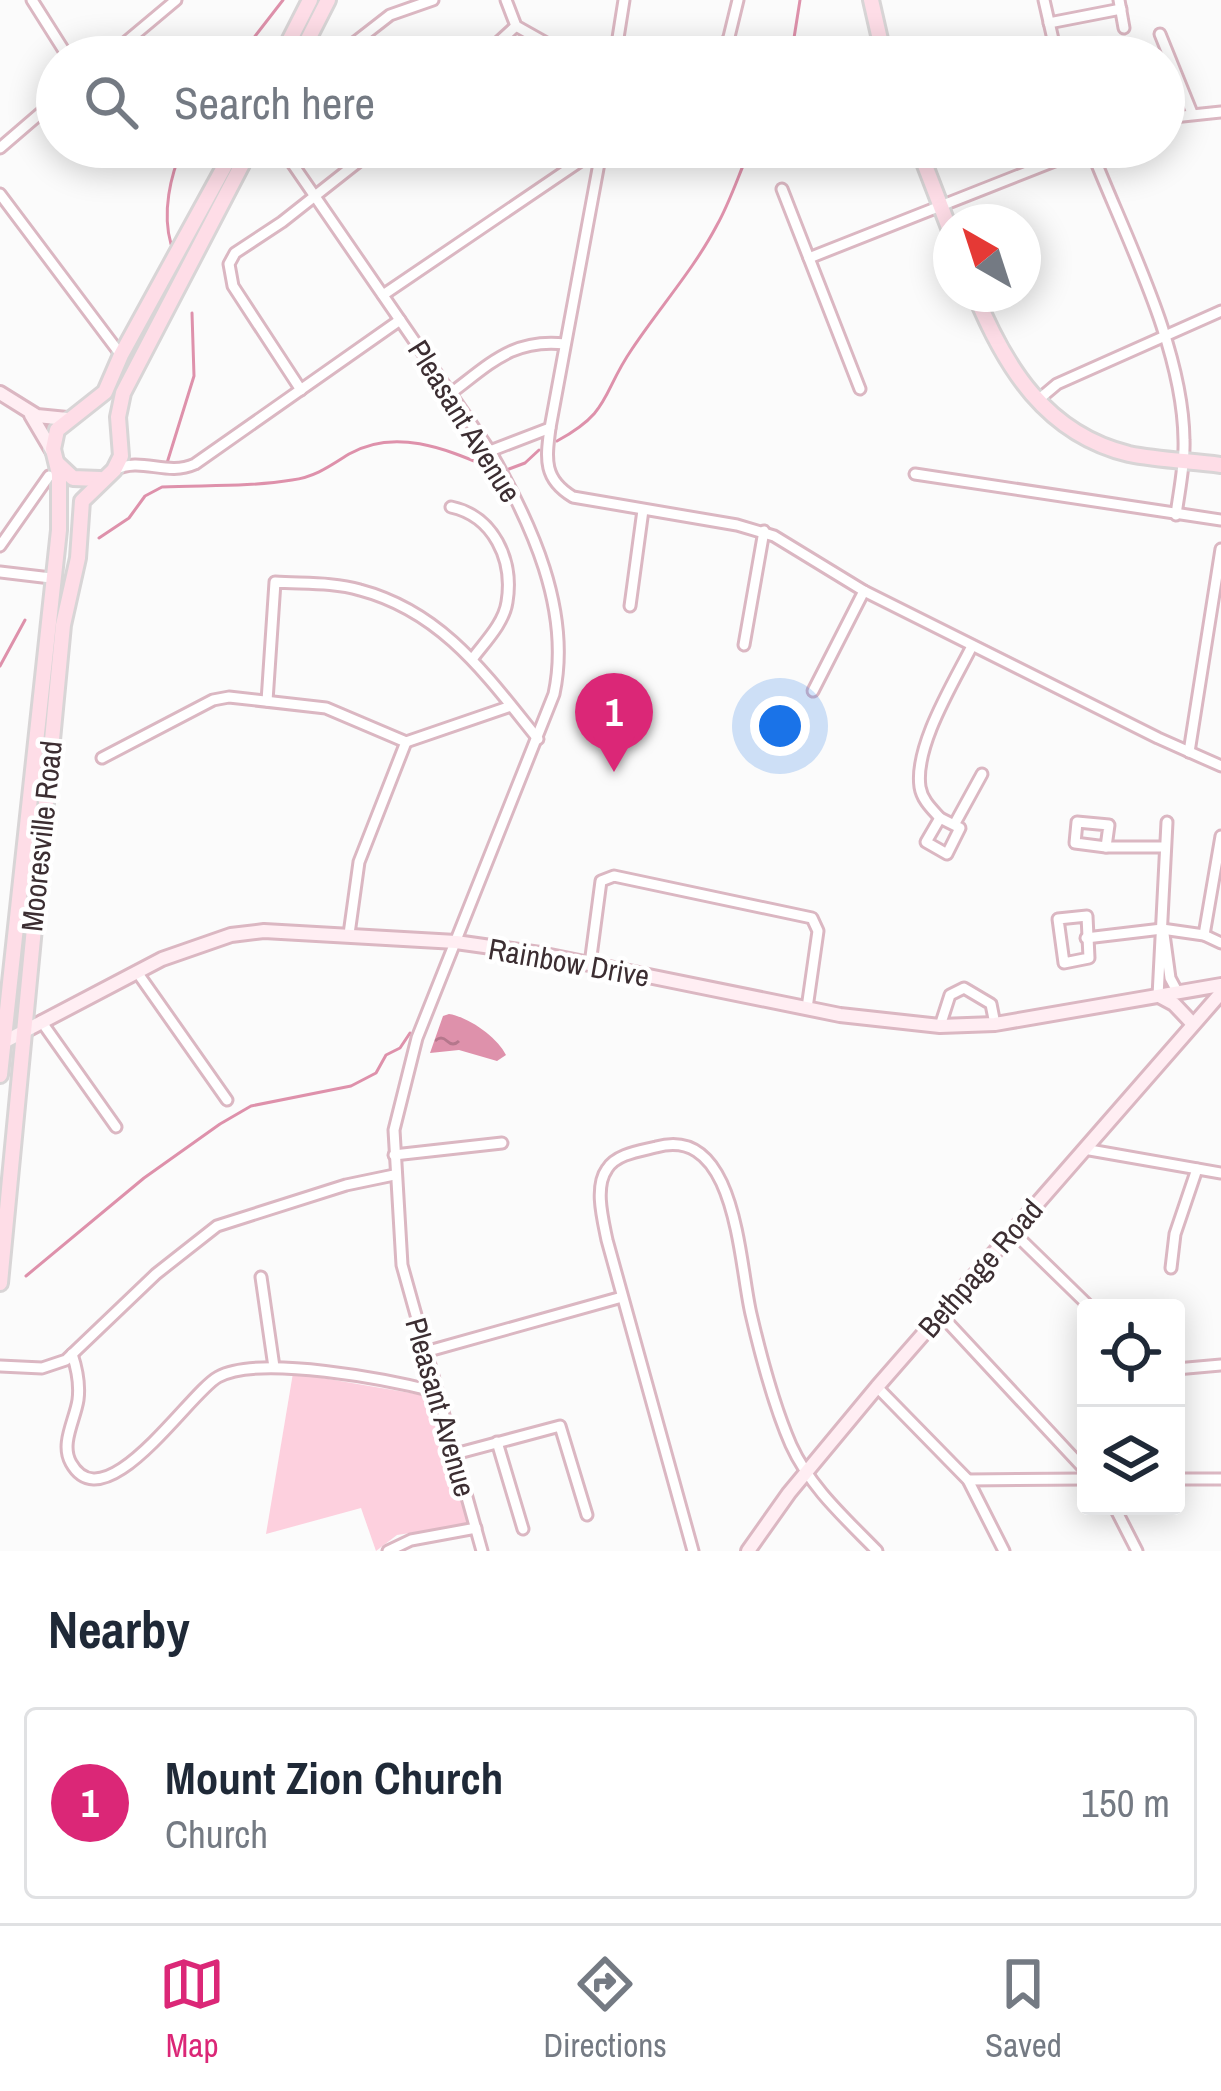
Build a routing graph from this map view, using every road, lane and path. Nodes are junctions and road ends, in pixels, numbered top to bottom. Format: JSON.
{"nodes":[{"id":1,"x":32,"y":0,"type":"edge"},
{"id":2,"x":176,"y":0,"type":"edge"},
{"id":3,"x":310,"y":0,"type":"edge"},
{"id":4,"x":328,"y":0,"type":"edge"},
{"id":5,"x":433,"y":0,"type":"edge"},
{"id":6,"x":506,"y":0,"type":"edge"},
{"id":7,"x":624,"y":0,"type":"edge"},
{"id":8,"x":737,"y":0,"type":"edge"},
{"id":9,"x":871,"y":0,"type":"edge"},
{"id":10,"x":1044,"y":0,"type":"edge"},
{"id":11,"x":1120,"y":4,"type":"edge"},
{"id":12,"x":1049,"y":23,"type":"junction"},
{"id":13,"x":516,"y":26,"type":"junction"},
{"id":14,"x":1124,"y":28,"type":"dead end"},
{"id":15,"x":55,"y":36,"type":"edge"},
{"id":16,"x":133,"y":36,"type":"edge"},
{"id":17,"x":292,"y":36,"type":"edge"},
{"id":18,"x":309,"y":36,"type":"edge"},
{"id":19,"x":363,"y":36,"type":"edge"},
{"id":20,"x":505,"y":36,"type":"edge"},
{"id":21,"x":534,"y":36,"type":"edge"},
{"id":22,"x":618,"y":36,"type":"edge"},
{"id":23,"x":729,"y":36,"type":"edge"},
{"id":24,"x":879,"y":36,"type":"edge"},
{"id":25,"x":1052,"y":36,"type":"edge"},
{"id":26,"x":1185,"y":99,"type":"edge"},
{"id":27,"x":1221,"y":112,"type":"edge"},
{"id":28,"x":1192,"y":113,"type":"junction"},
{"id":29,"x":1185,"y":114,"type":"edge"},
{"id":30,"x":36,"y":117,"type":"edge"},
{"id":31,"x":0,"y":148,"type":"edge"},
{"id":32,"x":223,"y":168,"type":"edge"},
{"id":33,"x":240,"y":168,"type":"edge"},
{"id":34,"x":295,"y":168,"type":"edge"},
{"id":35,"x":350,"y":168,"type":"edge"},
{"id":36,"x":571,"y":168,"type":"edge"},
{"id":37,"x":598,"y":168,"type":"edge"},
{"id":38,"x":925,"y":168,"type":"edge"},
{"id":39,"x":1037,"y":168,"type":"edge"},
{"id":40,"x":1098,"y":168,"type":"edge"},
{"id":41,"x":782,"y":189,"type":"dead end"},
{"id":42,"x":0,"y":194,"type":"edge"},
{"id":43,"x":315,"y":197,"type":"junction"},
{"id":44,"x":939,"y":204,"type":"edge"},
{"id":45,"x":945,"y":204,"type":"edge"},
{"id":46,"x":933,"y":209,"type":"edge"},
{"id":47,"x":809,"y":258,"type":"junction"},
{"id":48,"x":383,"y":295,"type":"junction"},
{"id":49,"x":1221,"y":311,"type":"edge"},
{"id":50,"x":983,"y":312,"type":"edge"},
{"id":51,"x":400,"y":320,"type":"junction"},
{"id":52,"x":1162,"y":334,"type":"junction"},
{"id":53,"x":565,"y":344,"type":"junction"},
{"id":54,"x":121,"y":355,"type":"junction"},
{"id":55,"x":860,"y":389,"type":"dead end"},
{"id":56,"x":301,"y":390,"type":"junction"},
{"id":57,"x":0,"y":393,"type":"edge"},
{"id":58,"x":451,"y":393,"type":"junction"},
{"id":59,"x":1036,"y":400,"type":"junction"},
{"id":60,"x":30,"y":413,"type":"junction"},
{"id":61,"x":73,"y":415,"type":"junction"},
{"id":62,"x":550,"y":428,"type":"junction"},
{"id":63,"x":120,"y":435,"type":"junction"},
{"id":64,"x":490,"y":451,"type":"junction"},
{"id":65,"x":54,"y":456,"type":"junction"},
{"id":66,"x":1183,"y":460,"type":"junction"},
{"id":67,"x":146,"y":464,"type":"junction"},
{"id":68,"x":1221,"y":465,"type":"edge"},
{"id":69,"x":112,"y":472,"type":"junction"},
{"id":70,"x":915,"y":474,"type":"dead end"},
{"id":71,"x":49,"y":476,"type":"dead end"},
{"id":72,"x":451,"y":507,"type":"dead end"},
{"id":73,"x":643,"y":510,"type":"junction"},
{"id":74,"x":1176,"y":515,"type":"junction"},
{"id":75,"x":1221,"y":520,"type":"edge"},
{"id":76,"x":764,"y":531,"type":"junction"},
{"id":77,"x":0,"y":546,"type":"edge"},
{"id":78,"x":1221,"y":549,"type":"edge"},
{"id":79,"x":0,"y":572,"type":"edge"},
{"id":80,"x":51,"y":578,"type":"junction"},
{"id":81,"x":864,"y":591,"type":"junction"},
{"id":82,"x":630,"y":606,"type":"dead end"},
{"id":83,"x":744,"y":645,"type":"dead end"},
{"id":84,"x":972,"y":646,"type":"junction"},
{"id":85,"x":473,"y":658,"type":"junction"},
{"id":86,"x":813,"y":691,"type":"dead end"},
{"id":87,"x":267,"y":700,"type":"junction"},
{"id":88,"x":511,"y":706,"type":"junction"},
{"id":89,"x":538,"y":739,"type":"junction"},
{"id":90,"x":406,"y":742,"type":"junction"},
{"id":91,"x":1189,"y":752,"type":"junction"},
{"id":92,"x":102,"y":758,"type":"dead end"},
{"id":93,"x":1221,"y":766,"type":"edge"},
{"id":94,"x":982,"y":774,"type":"dead end"},
{"id":95,"x":940,"y":818,"type":"junction"},
{"id":96,"x":1167,"y":821,"type":"dead end"},
{"id":97,"x":954,"y":825,"type":"junction"},
{"id":98,"x":1221,"y":836,"type":"edge"},
{"id":99,"x":1106,"y":847,"type":"dead end"},
{"id":100,"x":1165,"y":848,"type":"junction"},
{"id":101,"x":1162,"y":929,"type":"junction"},
{"id":102,"x":350,"y":934,"type":"junction"},
{"id":103,"x":1204,"y":934,"type":"junction"},
{"id":104,"x":1086,"y":938,"type":"junction"},
{"id":105,"x":456,"y":942,"type":"junction"},
{"id":106,"x":1221,"y":944,"type":"edge"},
{"id":107,"x":590,"y":964,"type":"junction"},
{"id":108,"x":136,"y":971,"type":"junction"},
{"id":109,"x":1221,"y":989,"type":"edge"},
{"id":110,"x":1178,"y":993,"type":"junction"},
{"id":111,"x":1158,"y":996,"type":"junction"},
{"id":112,"x":807,"y":1008,"type":"junction"},
{"id":113,"x":1194,"y":1019,"type":"junction"},
{"id":114,"x":41,"y":1021,"type":"junction"},
{"id":115,"x":995,"y":1024,"type":"junction"},
{"id":116,"x":940,"y":1025,"type":"junction"},
{"id":117,"x":23,"y":1031,"type":"junction"},
{"id":118,"x":2,"y":1043,"type":"edge"},
{"id":119,"x":0,"y":1075,"type":"edge"},
{"id":120,"x":227,"y":1100,"type":"dead end"},
{"id":121,"x":116,"y":1127,"type":"dead end"},
{"id":122,"x":502,"y":1144,"type":"dead end"},
{"id":123,"x":1083,"y":1149,"type":"junction"},
{"id":124,"x":394,"y":1155,"type":"junction"},
{"id":125,"x":1197,"y":1169,"type":"junction"},
{"id":126,"x":1221,"y":1173,"type":"edge"},
{"id":127,"x":394,"y":1175,"type":"junction"},
{"id":128,"x":1012,"y":1231,"type":"junction"},
{"id":129,"x":1171,"y":1268,"type":"dead end"},
{"id":130,"x":261,"y":1277,"type":"dead end"},
{"id":131,"x":0,"y":1283,"type":"edge"},
{"id":132,"x":622,"y":1297,"type":"junction"},
{"id":133,"x":1082,"y":1299,"type":"edge"},
{"id":134,"x":940,"y":1314,"type":"junction"},
{"id":135,"x":425,"y":1352,"type":"junction"},
{"id":136,"x":73,"y":1354,"type":"junction"},
{"id":137,"x":1221,"y":1365,"type":"edge"},
{"id":138,"x":0,"y":1366,"type":"edge"},
{"id":139,"x":274,"y":1367,"type":"junction"},
{"id":140,"x":1185,"y":1368,"type":"edge"},
{"id":141,"x":877,"y":1387,"type":"junction"},
{"id":142,"x":437,"y":1393,"type":"junction"},
{"id":143,"x":497,"y":1442,"type":"junction"},
{"id":144,"x":455,"y":1454,"type":"junction"},
{"id":145,"x":1077,"y":1465,"type":"edge"},
{"id":146,"x":806,"y":1472,"type":"junction"},
{"id":147,"x":1077,"y":1475,"type":"edge"},
{"id":148,"x":968,"y":1480,"type":"junction"},
{"id":149,"x":1185,"y":1480,"type":"edge"},
{"id":150,"x":1220,"y":1482,"type":"edge"},
{"id":151,"x":587,"y":1515,"type":"dead end"},
{"id":152,"x":1119,"y":1515,"type":"edge"},
{"id":153,"x":476,"y":1528,"type":"junction"},
{"id":154,"x":523,"y":1529,"type":"dead end"},
{"id":155,"x":388,"y":1551,"type":"edge"},
{"id":156,"x":482,"y":1551,"type":"edge"},
{"id":157,"x":693,"y":1551,"type":"edge"},
{"id":158,"x":748,"y":1551,"type":"edge"},
{"id":159,"x":877,"y":1551,"type":"edge"},
{"id":160,"x":1004,"y":1551,"type":"edge"},
{"id":161,"x":1137,"y":1551,"type":"edge"}],
"edges":[{"from":1,"to":15,"type":"street"},
{"from":2,"to":16,"type":"street"},
{"from":3,"to":17,"type":"main road"},
{"from":4,"to":18,"type":"main road"},
{"from":5,"to":19,"type":"street"},
{"from":6,"to":13,"type":"street"},
{"from":7,"to":22,"type":"street"},
{"from":8,"to":23,"type":"street"},
{"from":9,"to":24,"type":"main road"},
{"from":10,"to":12,"type":"street"},
{"from":11,"to":12,"type":"street"},
{"from":11,"to":14,"type":"street"},
{"from":12,"to":25,"type":"street"},
{"from":13,"to":20,"type":"street"},
{"from":13,"to":21,"type":"street"},
{"from":26,"to":28,"type":"street"},
{"from":27,"to":28,"type":"street"},
{"from":28,"to":29,"type":"street"},
{"from":30,"to":31,"type":"street"},
{"from":32,"to":54,"type":"main road","name":"Mooresville Road"},
{"from":33,"to":63,"type":"main road","name":"Mooresville Road"},
{"from":34,"to":43,"type":"street","name":"Pleasant Avenue"},
{"from":35,"to":43,"type":"street"},
{"from":36,"to":48,"type":"street"},
{"from":37,"to":53,"type":"street"},
{"from":38,"to":44,"type":"main road"},
{"from":39,"to":45,"type":"street"},
{"from":40,"to":52,"type":"street"},
{"from":41,"to":47,"type":"street"},
{"from":42,"to":54,"type":"street"},
{"from":43,"to":48,"type":"street","name":"Pleasant Avenue"},
{"from":43,"to":56,"type":"street"},
{"from":46,"to":47,"type":"street"},
{"from":47,"to":55,"type":"street"},
{"from":48,"to":51,"type":"street","name":"Pleasant Avenue"},
{"from":49,"to":52,"type":"street"},
{"from":50,"to":59,"type":"main road"},
{"from":51,"to":56,"type":"street"},
{"from":51,"to":58,"type":"street","name":"Pleasant Avenue"},
{"from":52,"to":59,"type":"street"},
{"from":52,"to":66,"type":"street"},
{"from":53,"to":58,"type":"street"},
{"from":53,"to":62,"type":"street"},
{"from":54,"to":61,"type":"main road","name":"Mooresville Road"},
{"from":56,"to":67,"type":"street"},
{"from":57,"to":60,"type":"main road"},
{"from":58,"to":64,"type":"street","name":"Pleasant Avenue"},
{"from":59,"to":66,"type":"main road"},
{"from":60,"to":61,"type":"main road"},
{"from":60,"to":65,"type":"main road"},
{"from":61,"to":63,"type":"main road"},
{"from":61,"to":65,"type":"main road","name":"Mooresville Road"},
{"from":62,"to":64,"type":"street"},
{"from":62,"to":73,"type":"street"},
{"from":63,"to":67,"type":"street"},
{"from":63,"to":69,"type":"main road","name":"Mooresville Road"},
{"from":64,"to":89,"type":"street","name":"Pleasant Avenue"},
{"from":65,"to":69,"type":"main road"},
{"from":65,"to":80,"type":"main road","name":"Mooresville Road"},
{"from":66,"to":68,"type":"main road"},
{"from":66,"to":74,"type":"street"},
{"from":67,"to":69,"type":"street"},
{"from":69,"to":117,"type":"main road","name":"Mooresville Road"},
{"from":70,"to":74,"type":"street"},
{"from":71,"to":77,"type":"street"},
{"from":72,"to":85,"type":"street"},
{"from":73,"to":76,"type":"street"},
{"from":73,"to":82,"type":"street"},
{"from":74,"to":75,"type":"street"},
{"from":76,"to":81,"type":"street"},
{"from":76,"to":83,"type":"street"},
{"from":78,"to":91,"type":"street"},
{"from":79,"to":80,"type":"street"},
{"from":80,"to":118,"type":"main road","name":"Mooresville Road"},
{"from":81,"to":84,"type":"street"},
{"from":81,"to":86,"type":"street"},
{"from":84,"to":91,"type":"street"},
{"from":84,"to":95,"type":"street"},
{"from":85,"to":87,"type":"street"},
{"from":85,"to":88,"type":"street"},
{"from":87,"to":90,"type":"street"},
{"from":87,"to":92,"type":"street"},
{"from":88,"to":89,"type":"street"},
{"from":88,"to":90,"type":"street"},
{"from":89,"to":105,"type":"street","name":"Pleasant Avenue"},
{"from":90,"to":102,"type":"street"},
{"from":91,"to":93,"type":"street"},
{"from":94,"to":97,"type":"street"},
{"from":95,"to":97,"type":"street"},
{"from":95,"to":97,"type":"street"},
{"from":96,"to":100,"type":"street"},
{"from":98,"to":103,"type":"street"},
{"from":99,"to":100,"type":"street"},
{"from":100,"to":101,"type":"street"},
{"from":101,"to":103,"type":"street"},
{"from":101,"to":104,"type":"street"},
{"from":101,"to":110,"type":"street"},
{"from":101,"to":111,"type":"street"},
{"from":102,"to":105,"type":"main road","name":"Rainbow Drive"},
{"from":102,"to":108,"type":"main road","name":"Rainbow Drive"},
{"from":103,"to":106,"type":"street"},
{"from":104,"to":104,"type":"street"},
{"from":105,"to":107,"type":"main road","name":"Rainbow Drive"},
{"from":105,"to":124,"type":"street","name":"Pleasant Avenue"},
{"from":107,"to":112,"type":"main road","name":"Rainbow Drive"},
{"from":107,"to":112,"type":"street"},
{"from":108,"to":114,"type":"main road","name":"Rainbow Drive"},
{"from":108,"to":120,"type":"street"},
{"from":109,"to":110,"type":"main road","name":"Rainbow Drive"},
{"from":109,"to":113,"type":"main road","name":"Bethpage Road"},
{"from":110,"to":111,"type":"main road","name":"Rainbow Drive"},
{"from":110,"to":113,"type":"main road"},
{"from":111,"to":113,"type":"main road"},
{"from":111,"to":115,"type":"main road","name":"Rainbow Drive"},
{"from":112,"to":116,"type":"main road","name":"Rainbow Drive"},
{"from":113,"to":123,"type":"main road","name":"Bethpage Road"},
{"from":114,"to":117,"type":"main road","name":"Rainbow Drive"},
{"from":114,"to":121,"type":"street"},
{"from":115,"to":116,"type":"main road","name":"Rainbow Drive"},
{"from":115,"to":116,"type":"street"},
{"from":117,"to":118,"type":"main road","name":"Rainbow Drive"},
{"from":117,"to":131,"type":"main road","name":"Mooresville Road"},
{"from":118,"to":119,"type":"main road","name":"Mooresville Road"},
{"from":122,"to":124,"type":"street"},
{"from":123,"to":125,"type":"street"},
{"from":123,"to":128,"type":"main road","name":"Bethpage Road"},
{"from":124,"to":127,"type":"street","name":"Pleasant Avenue"},
{"from":125,"to":126,"type":"street"},
{"from":125,"to":129,"type":"street"},
{"from":127,"to":135,"type":"street","name":"Pleasant Avenue"},
{"from":127,"to":136,"type":"street"},
{"from":128,"to":133,"type":"street"},
{"from":128,"to":134,"type":"main road","name":"Bethpage Road"},
{"from":130,"to":139,"type":"street"},
{"from":132,"to":135,"type":"street"},
{"from":132,"to":146,"type":"street"},
{"from":132,"to":157,"type":"street"},
{"from":134,"to":141,"type":"main road","name":"Bethpage Road"},
{"from":134,"to":145,"type":"street"},
{"from":135,"to":142,"type":"street","name":"Pleasant Avenue"},
{"from":136,"to":138,"type":"street"},
{"from":136,"to":139,"type":"street"},
{"from":137,"to":140,"type":"street"},
{"from":139,"to":142,"type":"street"},
{"from":141,"to":146,"type":"main road","name":"Bethpage Road"},
{"from":141,"to":148,"type":"street"},
{"from":142,"to":144,"type":"street","name":"Pleasant Avenue"},
{"from":143,"to":144,"type":"street"},
{"from":143,"to":151,"type":"street"},
{"from":143,"to":154,"type":"street"},
{"from":144,"to":153,"type":"street","name":"Pleasant Avenue"},
{"from":146,"to":158,"type":"main road","name":"Bethpage Road"},
{"from":146,"to":159,"type":"street"},
{"from":147,"to":148,"type":"street"},
{"from":148,"to":160,"type":"street"},
{"from":149,"to":150,"type":"street"},
{"from":152,"to":161,"type":"street"},
{"from":153,"to":155,"type":"street"},
{"from":153,"to":156,"type":"street","name":"Pleasant Avenue"}]}
